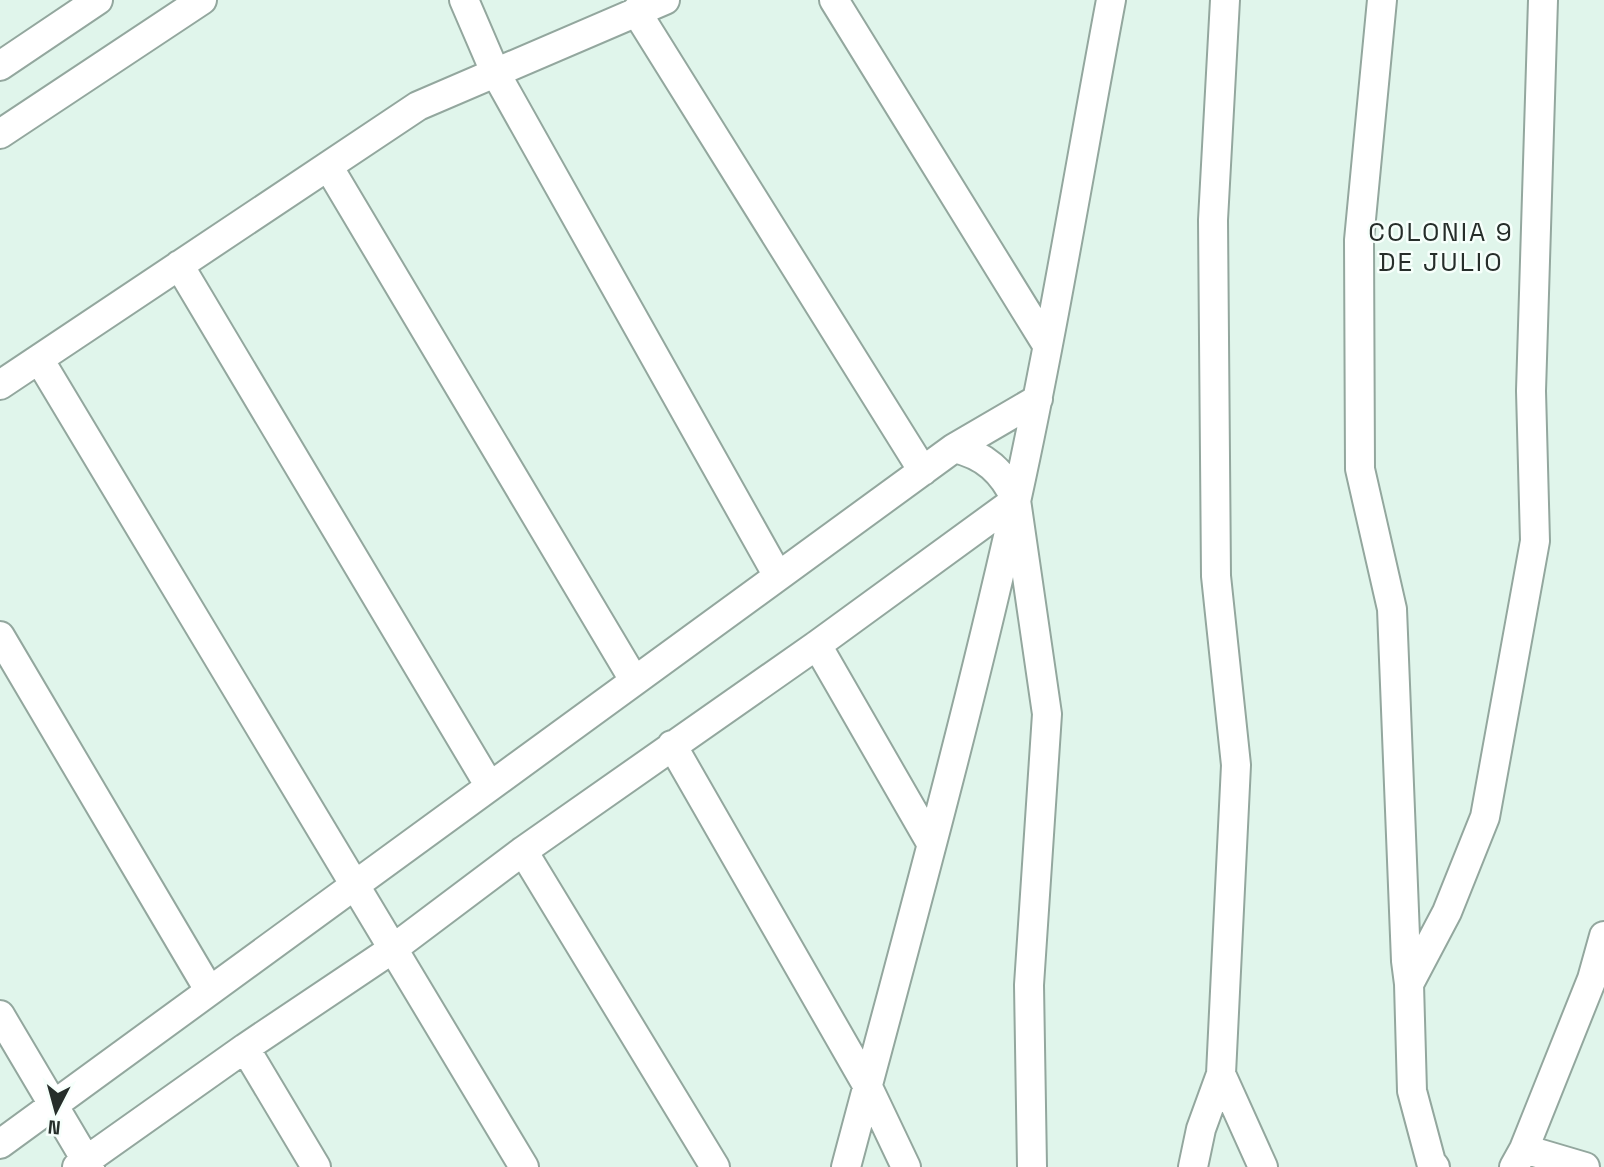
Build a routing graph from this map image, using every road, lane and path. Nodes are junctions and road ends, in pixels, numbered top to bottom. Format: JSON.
{"nodes":[{"id":1,"x":97,"y":0,"type":"edge"},
{"id":2,"x":202,"y":0,"type":"edge"},
{"id":3,"x":464,"y":0,"type":"edge"},
{"id":4,"x":665,"y":0,"type":"edge"},
{"id":5,"x":834,"y":0,"type":"edge"},
{"id":6,"x":1111,"y":0,"type":"edge"},
{"id":7,"x":1224,"y":0,"type":"edge"},
{"id":8,"x":1382,"y":0,"type":"edge"},
{"id":9,"x":1542,"y":0,"type":"edge"},
{"id":10,"x":636,"y":11,"type":"junction"},
{"id":11,"x":0,"y":66,"type":"edge"},
{"id":12,"x":495,"y":72,"type":"junction"},
{"id":13,"x":0,"y":134,"type":"edge"},
{"id":14,"x":328,"y":166,"type":"junction"},
{"id":15,"x":179,"y":265,"type":"junction"},
{"id":16,"x":1047,"y":345,"type":"junction"},
{"id":17,"x":39,"y":359,"type":"junction"},
{"id":18,"x":0,"y":386,"type":"edge"},
{"id":19,"x":1038,"y":399,"type":"junction"},
{"id":20,"x":954,"y":448,"type":"junction"},
{"id":21,"x":923,"y":471,"type":"junction"},
{"id":22,"x":1016,"y":500,"type":"junction"},
{"id":23,"x":778,"y":576,"type":"junction"},
{"id":24,"x":0,"y":636,"type":"edge"},
{"id":25,"x":817,"y":645,"type":"junction"},
{"id":26,"x":634,"y":680,"type":"junction"},
{"id":27,"x":672,"y":745,"type":"junction"},
{"id":28,"x":489,"y":785,"type":"junction"},
{"id":29,"x":931,"y":843,"type":"junction"},
{"id":30,"x":523,"y":851,"type":"junction"},
{"id":31,"x":354,"y":884,"type":"junction"},
{"id":32,"x":1604,"y":936,"type":"edge"},
{"id":33,"x":394,"y":948,"type":"junction"},
{"id":34,"x":1409,"y":984,"type":"junction"},
{"id":35,"x":209,"y":990,"type":"junction"},
{"id":36,"x":0,"y":1015,"type":"edge"},
{"id":37,"x":245,"y":1048,"type":"junction"},
{"id":38,"x":1221,"y":1074,"type":"junction"},
{"id":39,"x":867,"y":1085,"type":"junction"},
{"id":40,"x":52,"y":1105,"type":"junction"},
{"id":41,"x":0,"y":1144,"type":"edge"},
{"id":42,"x":1519,"y":1158,"type":"edge"},
{"id":43,"x":84,"y":1165,"type":"edge"},
{"id":44,"x":316,"y":1167,"type":"edge"},
{"id":45,"x":524,"y":1167,"type":"edge"},
{"id":46,"x":715,"y":1167,"type":"edge"},
{"id":47,"x":846,"y":1167,"type":"edge"},
{"id":48,"x":906,"y":1167,"type":"edge"},
{"id":49,"x":1032,"y":1167,"type":"edge"},
{"id":50,"x":1194,"y":1167,"type":"edge"},
{"id":51,"x":1263,"y":1167,"type":"edge"},
{"id":52,"x":1435,"y":1167,"type":"edge"},
{"id":53,"x":1585,"y":1167,"type":"edge"}],
"edges":[{"from":1,"to":11,"type":"street"},
{"from":2,"to":13,"type":"street"},
{"from":3,"to":12,"type":"street"},
{"from":4,"to":10,"type":"street"},
{"from":5,"to":16,"type":"street"},
{"from":6,"to":16,"type":"street"},
{"from":7,"to":38,"type":"street"},
{"from":8,"to":34,"type":"street"},
{"from":9,"to":34,"type":"street"},
{"from":10,"to":12,"type":"street"},
{"from":10,"to":21,"type":"street"},
{"from":12,"to":14,"type":"street"},
{"from":12,"to":23,"type":"street"},
{"from":14,"to":15,"type":"street"},
{"from":14,"to":26,"type":"street"},
{"from":15,"to":17,"type":"street"},
{"from":15,"to":28,"type":"street"},
{"from":16,"to":19,"type":"street"},
{"from":17,"to":18,"type":"street"},
{"from":17,"to":31,"type":"street"},
{"from":19,"to":20,"type":"street"},
{"from":19,"to":22,"type":"street"},
{"from":20,"to":21,"type":"street"},
{"from":20,"to":22,"type":"street"},
{"from":21,"to":23,"type":"street"},
{"from":22,"to":25,"type":"street"},
{"from":22,"to":29,"type":"street"},
{"from":22,"to":49,"type":"street"},
{"from":23,"to":26,"type":"street"},
{"from":24,"to":35,"type":"street"},
{"from":25,"to":27,"type":"street"},
{"from":25,"to":29,"type":"street"},
{"from":26,"to":28,"type":"street"},
{"from":27,"to":30,"type":"street"},
{"from":27,"to":39,"type":"street"},
{"from":28,"to":31,"type":"street"},
{"from":29,"to":39,"type":"street"},
{"from":30,"to":33,"type":"street"},
{"from":30,"to":46,"type":"street"},
{"from":31,"to":33,"type":"street"},
{"from":31,"to":35,"type":"street"},
{"from":32,"to":42,"type":"street"},
{"from":33,"to":37,"type":"street"},
{"from":33,"to":45,"type":"street"},
{"from":34,"to":52,"type":"street"},
{"from":35,"to":40,"type":"street"},
{"from":36,"to":40,"type":"street"},
{"from":37,"to":43,"type":"street"},
{"from":37,"to":44,"type":"street"},
{"from":38,"to":50,"type":"street"},
{"from":38,"to":51,"type":"street"},
{"from":39,"to":47,"type":"street"},
{"from":39,"to":48,"type":"street"},
{"from":40,"to":41,"type":"street"},
{"from":40,"to":43,"type":"street"},
{"from":42,"to":53,"type":"street"}]}
